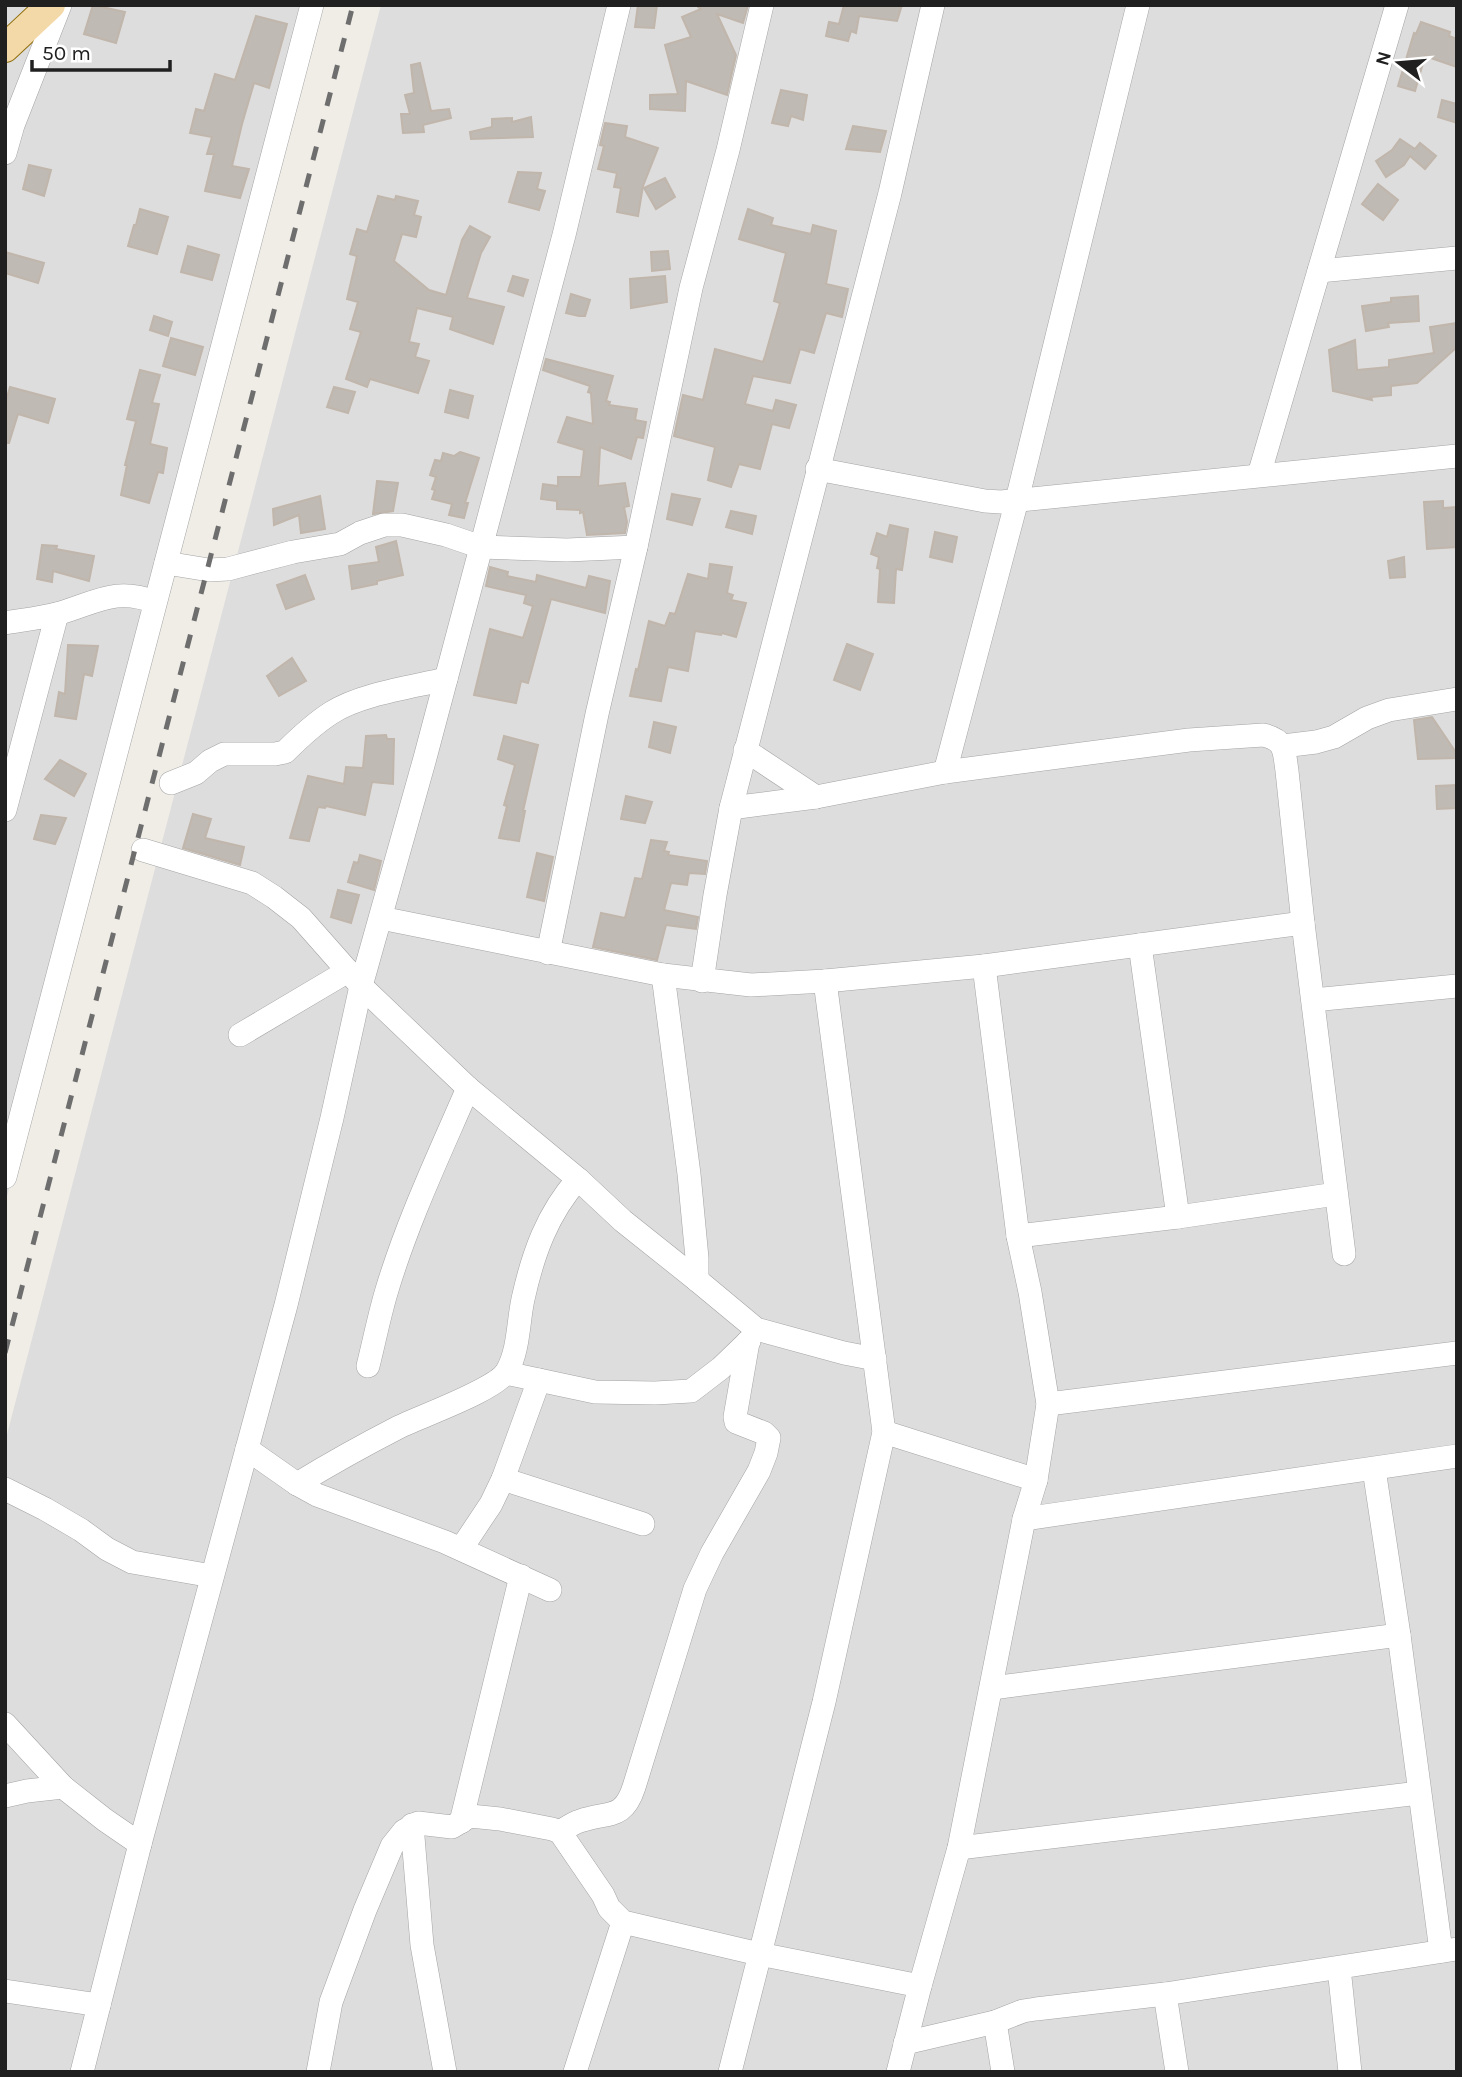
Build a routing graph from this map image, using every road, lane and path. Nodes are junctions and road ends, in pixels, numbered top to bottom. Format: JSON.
{"nodes":[{"id":1,"x":51,"y":5,"type":"edge"},
{"id":2,"x":60,"y":5,"type":"edge"},
{"id":3,"x":312,"y":5,"type":"edge"},
{"id":4,"x":618,"y":5,"type":"edge"},
{"id":5,"x":762,"y":5,"type":"edge"},
{"id":6,"x":933,"y":5,"type":"edge"},
{"id":7,"x":1138,"y":5,"type":"edge"},
{"id":8,"x":1397,"y":5,"type":"edge"},
{"id":9,"x":5,"y":48,"type":"edge"},
{"id":10,"x":5,"y":153,"type":"edge"},
{"id":11,"x":1457,"y":258,"type":"edge"},
{"id":12,"x":1319,"y":271,"type":"junction"},
{"id":13,"x":1457,"y":456,"type":"edge"},
{"id":14,"x":817,"y":469,"type":"junction"},
{"id":15,"x":1258,"y":475,"type":"junction"},
{"id":16,"x":1017,"y":500,"type":"junction"},
{"id":17,"x":481,"y":547,"type":"junction"},
{"id":18,"x":636,"y":547,"type":"junction"},
{"id":19,"x":166,"y":563,"type":"junction"},
{"id":20,"x":155,"y":602,"type":"junction"},
{"id":21,"x":57,"y":614,"type":"junction"},
{"id":22,"x":5,"y":623,"type":"edge"},
{"id":23,"x":446,"y":679,"type":"junction"},
{"id":24,"x":1457,"y":699,"type":"edge"},
{"id":25,"x":1283,"y":747,"type":"junction"},
{"id":26,"x":745,"y":750,"type":"junction"},
{"id":27,"x":945,"y":772,"type":"junction"},
{"id":28,"x":172,"y":783,"type":"dead end"},
{"id":29,"x":816,"y":797,"type":"junction"},
{"id":30,"x":731,"y":808,"type":"junction"},
{"id":31,"x":5,"y":810,"type":"edge"},
{"id":32,"x":143,"y":850,"type":"dead end"},
{"id":33,"x":381,"y":918,"type":"junction"},
{"id":34,"x":1303,"y":923,"type":"junction"},
{"id":35,"x":1140,"y":945,"type":"junction"},
{"id":36,"x":548,"y":953,"type":"junction"},
{"id":37,"x":984,"y":966,"type":"junction"},
{"id":38,"x":663,"y":975,"type":"junction"},
{"id":39,"x":355,"y":978,"type":"junction"},
{"id":40,"x":702,"y":981,"type":"junction"},
{"id":41,"x":825,"y":981,"type":"junction"},
{"id":42,"x":1457,"y":986,"type":"edge"},
{"id":43,"x":1313,"y":1000,"type":"junction"},
{"id":44,"x":240,"y":1035,"type":"dead end"},
{"id":45,"x":468,"y":1088,"type":"junction"},
{"id":46,"x":5,"y":1177,"type":"edge"},
{"id":47,"x":578,"y":1179,"type":"junction"},
{"id":48,"x":1336,"y":1194,"type":"junction"},
{"id":49,"x":1178,"y":1217,"type":"junction"},
{"id":50,"x":1018,"y":1236,"type":"junction"},
{"id":51,"x":1344,"y":1254,"type":"dead end"},
{"id":52,"x":697,"y":1280,"type":"junction"},
{"id":53,"x":752,"y":1336,"type":"junction"},
{"id":54,"x":1457,"y":1353,"type":"edge"},
{"id":55,"x":875,"y":1359,"type":"junction"},
{"id":56,"x":368,"y":1366,"type":"dead end"},
{"id":57,"x":506,"y":1373,"type":"junction"},
{"id":58,"x":540,"y":1380,"type":"junction"},
{"id":59,"x":691,"y":1391,"type":"junction"},
{"id":60,"x":736,"y":1400,"type":"junction"},
{"id":61,"x":1048,"y":1404,"type":"junction"},
{"id":62,"x":884,"y":1432,"type":"junction"},
{"id":63,"x":247,"y":1449,"type":"junction"},
{"id":64,"x":1457,"y":1456,"type":"edge"},
{"id":65,"x":1374,"y":1469,"type":"junction"},
{"id":66,"x":503,"y":1479,"type":"junction"},
{"id":67,"x":1036,"y":1480,"type":"junction"},
{"id":68,"x":297,"y":1484,"type":"junction"},
{"id":69,"x":5,"y":1489,"type":"edge"},
{"id":70,"x":1024,"y":1519,"type":"junction"},
{"id":71,"x":643,"y":1524,"type":"dead end"},
{"id":72,"x":461,"y":1549,"type":"junction"},
{"id":73,"x":212,"y":1576,"type":"junction"},
{"id":74,"x":520,"y":1576,"type":"junction"},
{"id":75,"x":550,"y":1590,"type":"dead end"},
{"id":76,"x":1399,"y":1635,"type":"junction"},
{"id":77,"x":992,"y":1688,"type":"junction"},
{"id":78,"x":5,"y":1724,"type":"edge"},
{"id":79,"x":63,"y":1787,"type":"junction"},
{"id":80,"x":1419,"y":1793,"type":"junction"},
{"id":81,"x":5,"y":1796,"type":"edge"},
{"id":82,"x":461,"y":1822,"type":"junction"},
{"id":83,"x":412,"y":1825,"type":"junction"},
{"id":84,"x":560,"y":1832,"type":"junction"},
{"id":85,"x":139,"y":1844,"type":"junction"},
{"id":86,"x":959,"y":1848,"type":"junction"},
{"id":87,"x":623,"y":1922,"type":"junction"},
{"id":88,"x":1449,"y":1950,"type":"edge"},
{"id":89,"x":759,"y":1954,"type":"junction"},
{"id":90,"x":1339,"y":1968,"type":"junction"},
{"id":91,"x":920,"y":1986,"type":"junction"},
{"id":92,"x":5,"y":1990,"type":"edge"},
{"id":93,"x":1165,"y":1994,"type":"junction"},
{"id":94,"x":99,"y":2006,"type":"junction"},
{"id":95,"x":995,"y":2022,"type":"junction"},
{"id":96,"x":905,"y":2043,"type":"junction"},
{"id":97,"x":82,"y":2072,"type":"edge"},
{"id":98,"x":318,"y":2072,"type":"edge"},
{"id":99,"x":445,"y":2072,"type":"edge"},
{"id":100,"x":575,"y":2072,"type":"edge"},
{"id":101,"x":730,"y":2072,"type":"edge"},
{"id":102,"x":898,"y":2072,"type":"edge"},
{"id":103,"x":1003,"y":2072,"type":"edge"},
{"id":104,"x":1177,"y":2072,"type":"edge"},
{"id":105,"x":1350,"y":2072,"type":"edge"}],
"edges":[{"from":1,"to":9,"type":"main road"},
{"from":2,"to":10,"type":"street"},
{"from":3,"to":19,"type":"street"},
{"from":4,"to":17,"type":"street"},
{"from":5,"to":18,"type":"street"},
{"from":6,"to":14,"type":"street"},
{"from":7,"to":16,"type":"street"},
{"from":8,"to":12,"type":"street"},
{"from":11,"to":12,"type":"street"},
{"from":12,"to":15,"type":"street"},
{"from":13,"to":15,"type":"street"},
{"from":14,"to":16,"type":"street"},
{"from":14,"to":26,"type":"street"},
{"from":15,"to":16,"type":"street"},
{"from":16,"to":27,"type":"street"},
{"from":17,"to":18,"type":"street"},
{"from":17,"to":19,"type":"street"},
{"from":17,"to":23,"type":"street"},
{"from":18,"to":36,"type":"street"},
{"from":19,"to":20,"type":"street"},
{"from":20,"to":21,"type":"street"},
{"from":20,"to":46,"type":"street"},
{"from":21,"to":22,"type":"street"},
{"from":21,"to":31,"type":"street"},
{"from":23,"to":28,"type":"street"},
{"from":23,"to":33,"type":"street"},
{"from":24,"to":25,"type":"street"},
{"from":25,"to":27,"type":"street"},
{"from":25,"to":34,"type":"street"},
{"from":26,"to":29,"type":"street"},
{"from":26,"to":30,"type":"street"},
{"from":27,"to":29,"type":"street"},
{"from":29,"to":30,"type":"street"},
{"from":30,"to":40,"type":"street"},
{"from":32,"to":39,"type":"street"},
{"from":33,"to":36,"type":"street"},
{"from":33,"to":39,"type":"street"},
{"from":34,"to":35,"type":"street"},
{"from":34,"to":43,"type":"street"},
{"from":35,"to":37,"type":"street"},
{"from":35,"to":49,"type":"street"},
{"from":36,"to":38,"type":"street"},
{"from":37,"to":41,"type":"street"},
{"from":37,"to":50,"type":"street"},
{"from":38,"to":40,"type":"street"},
{"from":38,"to":52,"type":"street"},
{"from":39,"to":44,"type":"street"},
{"from":39,"to":45,"type":"street"},
{"from":39,"to":63,"type":"street"},
{"from":40,"to":41,"type":"street"},
{"from":41,"to":55,"type":"street"},
{"from":42,"to":43,"type":"street"},
{"from":43,"to":48,"type":"street"},
{"from":45,"to":47,"type":"street"},
{"from":45,"to":56,"type":"street"},
{"from":47,"to":52,"type":"street"},
{"from":47,"to":57,"type":"street"},
{"from":48,"to":49,"type":"street"},
{"from":48,"to":51,"type":"street"},
{"from":49,"to":50,"type":"street"},
{"from":50,"to":61,"type":"street"},
{"from":52,"to":53,"type":"street"},
{"from":53,"to":55,"type":"street"},
{"from":53,"to":59,"type":"street"},
{"from":53,"to":60,"type":"street"},
{"from":54,"to":61,"type":"street"},
{"from":55,"to":62,"type":"street"},
{"from":57,"to":58,"type":"street"},
{"from":57,"to":68,"type":"street"},
{"from":58,"to":59,"type":"street"},
{"from":58,"to":66,"type":"street"},
{"from":59,"to":60,"type":"street"},
{"from":60,"to":84,"type":"street"},
{"from":61,"to":67,"type":"street"},
{"from":62,"to":67,"type":"street"},
{"from":62,"to":89,"type":"street"},
{"from":63,"to":68,"type":"street"},
{"from":63,"to":73,"type":"street"},
{"from":64,"to":65,"type":"street"},
{"from":65,"to":70,"type":"street"},
{"from":65,"to":76,"type":"street"},
{"from":66,"to":71,"type":"street"},
{"from":66,"to":72,"type":"street"},
{"from":67,"to":70,"type":"street"},
{"from":68,"to":72,"type":"street"},
{"from":69,"to":73,"type":"street"},
{"from":70,"to":77,"type":"street"},
{"from":72,"to":74,"type":"street"},
{"from":73,"to":85,"type":"street"},
{"from":74,"to":75,"type":"street"},
{"from":74,"to":82,"type":"street"},
{"from":76,"to":77,"type":"street"},
{"from":76,"to":80,"type":"street"},
{"from":77,"to":86,"type":"street"},
{"from":78,"to":79,"type":"street"},
{"from":79,"to":81,"type":"street"},
{"from":79,"to":85,"type":"street"},
{"from":80,"to":86,"type":"street"},
{"from":80,"to":88,"type":"street"},
{"from":82,"to":83,"type":"street"},
{"from":82,"to":84,"type":"street"},
{"from":83,"to":98,"type":"street"},
{"from":83,"to":99,"type":"street"},
{"from":84,"to":87,"type":"street"},
{"from":85,"to":94,"type":"street"},
{"from":86,"to":91,"type":"street"},
{"from":87,"to":89,"type":"street"},
{"from":87,"to":100,"type":"street"},
{"from":88,"to":90,"type":"street"},
{"from":89,"to":91,"type":"street"},
{"from":89,"to":101,"type":"street"},
{"from":90,"to":93,"type":"street"},
{"from":90,"to":105,"type":"street"},
{"from":91,"to":96,"type":"street"},
{"from":92,"to":94,"type":"street"},
{"from":93,"to":95,"type":"street"},
{"from":93,"to":104,"type":"street"},
{"from":94,"to":97,"type":"street"},
{"from":95,"to":96,"type":"street"},
{"from":95,"to":103,"type":"street"},
{"from":96,"to":102,"type":"street"}]}
